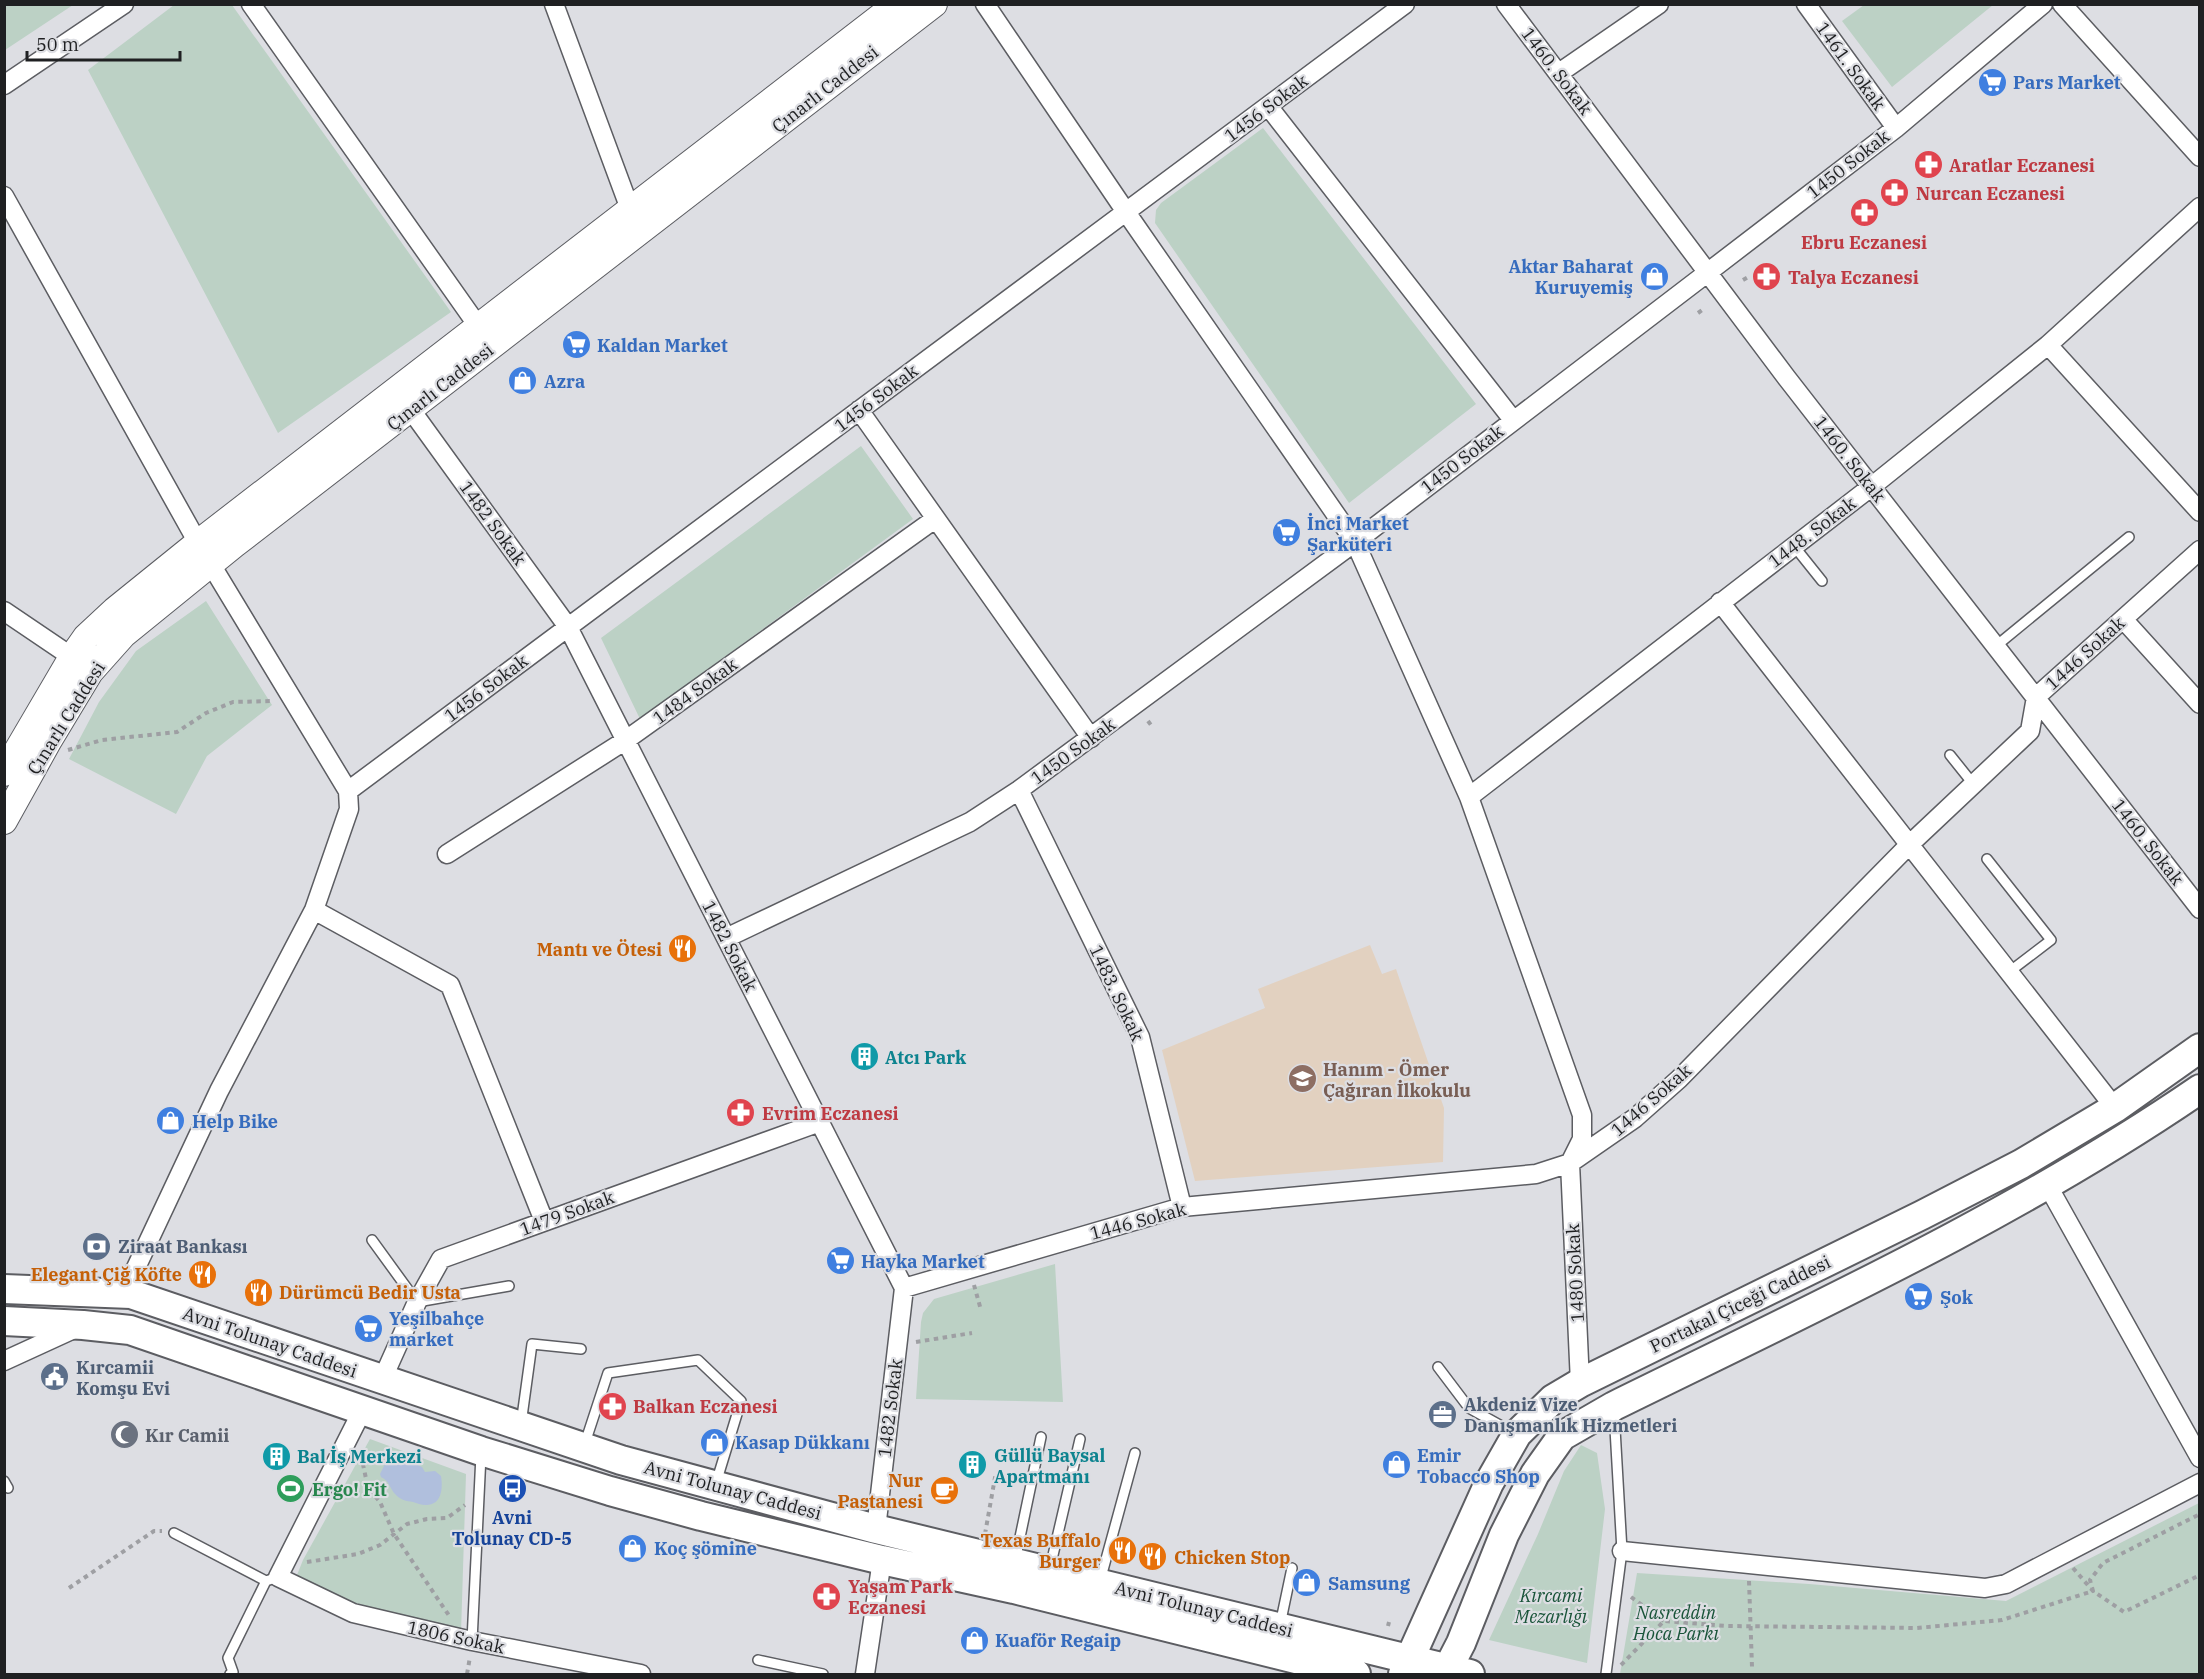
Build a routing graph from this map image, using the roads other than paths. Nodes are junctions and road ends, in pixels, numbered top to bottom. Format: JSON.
{"nodes":[{"id":1,"x":124,"y":4,"type":"edge"},
{"id":2,"x":251,"y":4,"type":"edge"},
{"id":3,"x":554,"y":4,"type":"edge"},
{"id":4,"x":897,"y":4,"type":"edge"},
{"id":5,"x":934,"y":4,"type":"edge"},
{"id":6,"x":985,"y":4,"type":"edge"},
{"id":7,"x":1405,"y":4,"type":"edge"},
{"id":8,"x":1506,"y":4,"type":"edge"},
{"id":9,"x":1659,"y":4,"type":"edge"},
{"id":10,"x":1806,"y":4,"type":"edge"},
{"id":11,"x":2043,"y":4,"type":"edge"},
{"id":12,"x":2062,"y":4,"type":"edge"},
{"id":13,"x":1559,"y":73,"type":"junction"},
{"id":14,"x":4,"y":85,"type":"edge"},
{"id":15,"x":1268,"y":106,"type":"junction"},
{"id":16,"x":1896,"y":128,"type":"junction"},
{"id":17,"x":2199,"y":157,"type":"edge"},
{"id":18,"x":4,"y":196,"type":"edge"},
{"id":19,"x":2199,"y":207,"type":"edge"},
{"id":20,"x":630,"y":209,"type":"junction"},
{"id":21,"x":1126,"y":212,"type":"junction"},
{"id":22,"x":1707,"y":273,"type":"junction"},
{"id":23,"x":478,"y":327,"type":"junction"},
{"id":24,"x":2048,"y":345,"type":"junction"},
{"id":25,"x":411,"y":410,"type":"junction"},
{"id":26,"x":859,"y":410,"type":"junction"},
{"id":27,"x":1513,"y":420,"type":"junction"},
{"id":28,"x":1871,"y":487,"type":"junction"},
{"id":29,"x":2199,"y":512,"type":"edge"},
{"id":30,"x":935,"y":519,"type":"junction"},
{"id":31,"x":2129,"y":537,"type":"dead end"},
{"id":32,"x":1355,"y":542,"type":"junction"},
{"id":33,"x":1794,"y":546,"type":"junction"},
{"id":34,"x":2199,"y":550,"type":"edge"},
{"id":35,"x":204,"y":553,"type":"junction"},
{"id":36,"x":1822,"y":581,"type":"dead end"},
{"id":37,"x":1720,"y":602,"type":"junction"},
{"id":38,"x":4,"y":611,"type":"edge"},
{"id":39,"x":2123,"y":619,"type":"junction"},
{"id":40,"x":568,"y":627,"type":"junction"},
{"id":41,"x":1996,"y":646,"type":"junction"},
{"id":42,"x":72,"y":657,"type":"junction"},
{"id":43,"x":2036,"y":697,"type":"junction"},
{"id":44,"x":2199,"y":704,"type":"edge"},
{"id":45,"x":1092,"y":738,"type":"junction"},
{"id":46,"x":626,"y":740,"type":"junction"},
{"id":47,"x":1950,"y":755,"type":"dead end"},
{"id":48,"x":4,"y":773,"type":"edge"},
{"id":49,"x":1974,"y":784,"type":"junction"},
{"id":50,"x":1020,"y":790,"type":"junction"},
{"id":51,"x":348,"y":791,"type":"junction"},
{"id":52,"x":1469,"y":797,"type":"junction"},
{"id":53,"x":4,"y":821,"type":"edge"},
{"id":54,"x":1910,"y":844,"type":"junction"},
{"id":55,"x":447,"y":854,"type":"dead end"},
{"id":56,"x":1987,"y":859,"type":"dead end"},
{"id":57,"x":2199,"y":909,"type":"edge"},
{"id":58,"x":314,"y":910,"type":"junction"},
{"id":59,"x":726,"y":938,"type":"junction"},
{"id":60,"x":2009,"y":972,"type":"junction"},
{"id":61,"x":2199,"y":1048,"type":"edge"},
{"id":62,"x":2199,"y":1089,"type":"edge"},
{"id":63,"x":2115,"y":1108,"type":"junction"},
{"id":64,"x":820,"y":1122,"type":"junction"},
{"id":65,"x":1570,"y":1163,"type":"junction"},
{"id":66,"x":2048,"y":1186,"type":"junction"},
{"id":67,"x":1182,"y":1207,"type":"junction"},
{"id":68,"x":544,"y":1221,"type":"junction"},
{"id":69,"x":372,"y":1240,"type":"dead end"},
{"id":70,"x":509,"y":1286,"type":"dead end"},
{"id":71,"x":904,"y":1288,"type":"junction"},
{"id":72,"x":4,"y":1289,"type":"edge"},
{"id":73,"x":130,"y":1294,"type":"junction"},
{"id":74,"x":417,"y":1302,"type":"junction"},
{"id":75,"x":4,"y":1321,"type":"edge"},
{"id":76,"x":83,"y":1325,"type":"junction"},
{"id":77,"x":581,"y":1349,"type":"dead end"},
{"id":78,"x":4,"y":1361,"type":"edge"},
{"id":79,"x":1438,"y":1367,"type":"dead end"},
{"id":80,"x":382,"y":1380,"type":"junction"},
{"id":81,"x":1580,"y":1383,"type":"junction"},
{"id":82,"x":1614,"y":1406,"type":"junction"},
{"id":83,"x":363,"y":1408,"type":"junction"},
{"id":84,"x":520,"y":1426,"type":"junction"},
{"id":85,"x":1517,"y":1434,"type":"junction"},
{"id":86,"x":1041,"y":1437,"type":"dead end"},
{"id":87,"x":1080,"y":1439,"type":"dead end"},
{"id":88,"x":583,"y":1448,"type":"junction"},
{"id":89,"x":482,"y":1451,"type":"junction"},
{"id":90,"x":1135,"y":1453,"type":"dead end"},
{"id":91,"x":2199,"y":1458,"type":"edge"},
{"id":92,"x":2199,"y":1483,"type":"edge"},
{"id":93,"x":715,"y":1486,"type":"junction"},
{"id":94,"x":876,"y":1529,"type":"junction"},
{"id":95,"x":174,"y":1533,"type":"road end"},
{"id":96,"x":1622,"y":1551,"type":"junction"},
{"id":97,"x":882,"y":1560,"type":"junction"},
{"id":98,"x":1015,"y":1563,"type":"junction"},
{"id":99,"x":1292,"y":1568,"type":"dead end"},
{"id":100,"x":1050,"y":1571,"type":"junction"},
{"id":101,"x":272,"y":1579,"type":"junction"},
{"id":102,"x":1099,"y":1583,"type":"junction"},
{"id":103,"x":1280,"y":1627,"type":"junction"},
{"id":104,"x":472,"y":1641,"type":"junction"},
{"id":105,"x":1273,"y":1655,"type":"junction"},
{"id":106,"x":758,"y":1660,"type":"dead end"},
{"id":107,"x":1406,"y":1667,"type":"edge"},
{"id":108,"x":1454,"y":1673,"type":"edge"},
{"id":109,"x":232,"y":1674,"type":"edge"},
{"id":110,"x":641,"y":1674,"type":"edge"},
{"id":111,"x":823,"y":1674,"type":"edge"},
{"id":112,"x":865,"y":1674,"type":"edge"},
{"id":113,"x":1300,"y":1674,"type":"edge"},
{"id":114,"x":1356,"y":1674,"type":"edge"},
{"id":115,"x":1606,"y":1674,"type":"edge"}],
"edges":[{"from":1,"to":14,"type":"street"},
{"from":2,"to":23,"type":"street"},
{"from":3,"to":20,"type":"street"},
{"from":4,"to":20,"type":"main road","name":"Çınarlı Caddesi"},
{"from":5,"to":25,"type":"main road","name":"Çınarlı Caddesi"},
{"from":6,"to":21,"type":"street"},
{"from":7,"to":15,"type":"street","name":"1456 Sokak"},
{"from":8,"to":13,"type":"street","name":"1460. Sokak"},
{"from":9,"to":13,"type":"street"},
{"from":10,"to":16,"type":"street","name":"1461. Sokak"},
{"from":11,"to":16,"type":"street","name":"1450 Sokak"},
{"from":12,"to":17,"type":"street"},
{"from":13,"to":22,"type":"street","name":"1460. Sokak"},
{"from":15,"to":21,"type":"street","name":"1456 Sokak"},
{"from":15,"to":27,"type":"street"},
{"from":16,"to":22,"type":"street","name":"1450 Sokak"},
{"from":18,"to":35,"type":"street"},
{"from":19,"to":24,"type":"street","name":"1448. Sokak"},
{"from":20,"to":23,"type":"main road","name":"Çınarlı Caddesi"},
{"from":21,"to":26,"type":"street","name":"1456 Sokak"},
{"from":21,"to":32,"type":"street"},
{"from":22,"to":27,"type":"street","name":"1450 Sokak"},
{"from":22,"to":28,"type":"street","name":"1460. Sokak"},
{"from":23,"to":35,"type":"main road","name":"Çınarlı Caddesi"},
{"from":24,"to":28,"type":"street","name":"1448. Sokak"},
{"from":24,"to":29,"type":"street"},
{"from":25,"to":35,"type":"main road","name":"Çınarlı Caddesi"},
{"from":25,"to":40,"type":"street","name":"1482 Sokak"},
{"from":26,"to":30,"type":"street"},
{"from":26,"to":40,"type":"street","name":"1456 Sokak"},
{"from":27,"to":32,"type":"street","name":"1450 Sokak"},
{"from":28,"to":33,"type":"street","name":"1448. Sokak"},
{"from":28,"to":41,"type":"street","name":"1460. Sokak"},
{"from":30,"to":45,"type":"street"},
{"from":30,"to":46,"type":"street","name":"1484 Sokak"},
{"from":31,"to":41,"type":"lane"},
{"from":32,"to":45,"type":"street","name":"1450 Sokak"},
{"from":32,"to":52,"type":"street"},
{"from":33,"to":36,"type":"lane"},
{"from":33,"to":37,"type":"street","name":"1448. Sokak"},
{"from":34,"to":39,"type":"street","name":"1446 Sokak"},
{"from":35,"to":42,"type":"main road","name":"Çınarlı Caddesi"},
{"from":35,"to":51,"type":"street"},
{"from":35,"to":53,"type":"main road","name":"Çınarlı Caddesi"},
{"from":37,"to":52,"type":"street","name":"1448. Sokak"},
{"from":37,"to":54,"type":"street"},
{"from":38,"to":42,"type":"street"},
{"from":39,"to":43,"type":"street","name":"1446 Sokak"},
{"from":39,"to":44,"type":"street"},
{"from":40,"to":46,"type":"street","name":"1482 Sokak"},
{"from":40,"to":51,"type":"street","name":"1456 Sokak"},
{"from":41,"to":43,"type":"street","name":"1460. Sokak"},
{"from":42,"to":48,"type":"main road","name":"Çınarlı Caddesi"},
{"from":43,"to":49,"type":"street","name":"1446 Sokak"},
{"from":43,"to":57,"type":"street","name":"1460. Sokak"},
{"from":45,"to":50,"type":"street","name":"1450 Sokak"},
{"from":46,"to":55,"type":"street","name":"1484 Sokak"},
{"from":46,"to":59,"type":"street","name":"1482 Sokak"},
{"from":47,"to":49,"type":"lane"},
{"from":49,"to":54,"type":"street","name":"1446 Sokak"},
{"from":50,"to":59,"type":"street","name":"1450 Sokak"},
{"from":50,"to":67,"type":"street","name":"1483. Sokak"},
{"from":51,"to":58,"type":"street"},
{"from":52,"to":65,"type":"street"},
{"from":54,"to":60,"type":"street"},
{"from":54,"to":65,"type":"street","name":"1446 Sokak"},
{"from":56,"to":60,"type":"lane"},
{"from":58,"to":68,"type":"street"},
{"from":58,"to":73,"type":"street"},
{"from":59,"to":64,"type":"street","name":"1482 Sokak"},
{"from":60,"to":63,"type":"street"},
{"from":61,"to":63,"type":"main road","name":"Portakal Çiceği Caddesi"},
{"from":62,"to":66,"type":"main road","name":"Portakal Çiceği Caddesi"},
{"from":63,"to":81,"type":"main road","name":"Portakal Çiceği Caddesi"},
{"from":64,"to":68,"type":"street","name":"1479 Sokak"},
{"from":64,"to":71,"type":"street","name":"1482 Sokak"},
{"from":65,"to":67,"type":"street","name":"1446 Sokak"},
{"from":65,"to":81,"type":"street","name":"1480 Sokak"},
{"from":66,"to":82,"type":"main road","name":"Portakal Çiceği Caddesi"},
{"from":66,"to":91,"type":"street"},
{"from":67,"to":71,"type":"street","name":"1446 Sokak"},
{"from":68,"to":74,"type":"street","name":"1479 Sokak"},
{"from":69,"to":74,"type":"lane"},
{"from":70,"to":74,"type":"lane"},
{"from":71,"to":94,"type":"street","name":"1482 Sokak"},
{"from":72,"to":73,"type":"main road","name":"Avni Tolunay Caddesi"},
{"from":73,"to":80,"type":"main road","name":"Avni Tolunay Caddesi"},
{"from":74,"to":80,"type":"street","name":"1479 Sokak"},
{"from":75,"to":76,"type":"main road","name":"Avni Tolunay Caddesi"},
{"from":76,"to":78,"type":"street"},
{"from":76,"to":83,"type":"main road","name":"Avni Tolunay Caddesi"},
{"from":77,"to":84,"type":"lane"},
{"from":79,"to":85,"type":"lane"},
{"from":80,"to":84,"type":"main road","name":"Avni Tolunay Caddesi"},
{"from":81,"to":85,"type":"main road","name":"Portakal Çiceği Caddesi"},
{"from":82,"to":96,"type":"lane"},
{"from":82,"to":108,"type":"main road","name":"Portakal Çiceği Caddesi"},
{"from":83,"to":89,"type":"main road","name":"Avni Tolunay Caddesi"},
{"from":83,"to":101,"type":"street"},
{"from":84,"to":88,"type":"main road","name":"Avni Tolunay Caddesi"},
{"from":85,"to":107,"type":"main road","name":"Portakal Çiceği Caddesi"},
{"from":86,"to":98,"type":"lane"},
{"from":87,"to":100,"type":"lane"},
{"from":88,"to":93,"type":"main road","name":"Avni Tolunay Caddesi"},
{"from":88,"to":93,"type":"lane"},
{"from":89,"to":97,"type":"main road","name":"Avni Tolunay Caddesi"},
{"from":89,"to":104,"type":"lane"},
{"from":90,"to":102,"type":"lane"},
{"from":92,"to":96,"type":"street"},
{"from":93,"to":94,"type":"main road","name":"Avni Tolunay Caddesi"},
{"from":94,"to":98,"type":"main road","name":"Avni Tolunay Caddesi"},
{"from":95,"to":101,"type":"lane"},
{"from":96,"to":115,"type":"lane"},
{"from":97,"to":105,"type":"main road","name":"Avni Tolunay Caddesi"},
{"from":97,"to":112,"type":"street"},
{"from":98,"to":100,"type":"main road","name":"Avni Tolunay Caddesi"},
{"from":99,"to":103,"type":"lane"},
{"from":100,"to":102,"type":"main road","name":"Avni Tolunay Caddesi"},
{"from":101,"to":104,"type":"street","name":"1806 Sokak"},
{"from":101,"to":109,"type":"lane"},
{"from":102,"to":103,"type":"main road","name":"Avni Tolunay Caddesi"},
{"from":103,"to":107,"type":"main road","name":"Avni Tolunay Caddesi"},
{"from":104,"to":110,"type":"street","name":"1806 Sokak"},
{"from":105,"to":113,"type":"main road"},
{"from":105,"to":114,"type":"main road","name":"Avni Tolunay Caddesi"},
{"from":106,"to":111,"type":"lane"},
{"from":107,"to":108,"type":"main road","name":"Avni Tolunay Caddesi"}]}
